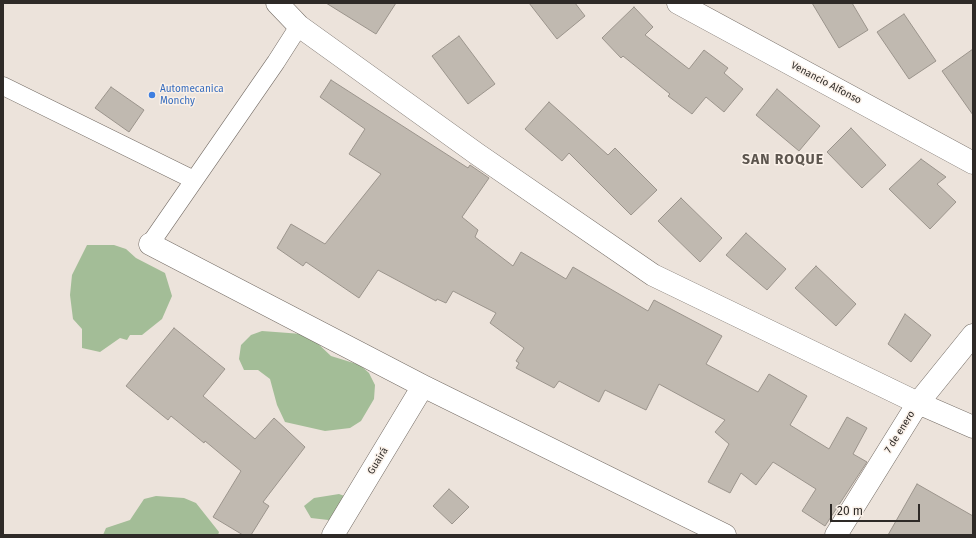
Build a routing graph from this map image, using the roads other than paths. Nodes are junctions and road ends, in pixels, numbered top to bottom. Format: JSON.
{"nodes":[{"id":1,"x":277,"y":3,"type":"edge"},
{"id":2,"x":678,"y":3,"type":"edge"},
{"id":3,"x":298,"y":26,"type":"junction"},
{"id":4,"x":3,"y":86,"type":"edge"},
{"id":5,"x":973,"y":163,"type":"edge"},
{"id":6,"x":194,"y":180,"type":"junction"},
{"id":7,"x":150,"y":244,"type":"joint"},
{"id":8,"x":973,"y":335,"type":"edge"},
{"id":9,"x":423,"y":386,"type":"junction"},
{"id":10,"x":918,"y":403,"type":"junction"},
{"id":11,"x":973,"y":427,"type":"edge"},
{"id":12,"x":333,"y":535,"type":"edge"},
{"id":13,"x":725,"y":535,"type":"edge"},
{"id":14,"x":836,"y":535,"type":"edge"}],
"edges":[{"from":1,"to":3,"type":"street"},
{"from":2,"to":5,"type":"street","name":"Venancio Alfonso"},
{"from":3,"to":6,"type":"lane"},
{"from":3,"to":10,"type":"street"},
{"from":4,"to":6,"type":"lane"},
{"from":6,"to":7,"type":"lane"},
{"from":7,"to":9,"type":"street"},
{"from":8,"to":10,"type":"street","name":"7 de enero"},
{"from":9,"to":12,"type":"street","name":"Guairá"},
{"from":9,"to":13,"type":"street"},
{"from":10,"to":11,"type":"street"},
{"from":10,"to":14,"type":"street","name":"7 de enero"}]}
